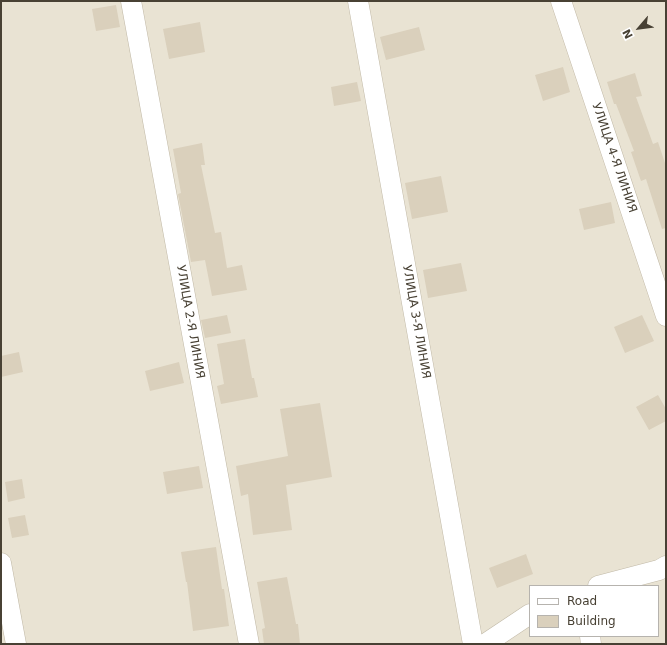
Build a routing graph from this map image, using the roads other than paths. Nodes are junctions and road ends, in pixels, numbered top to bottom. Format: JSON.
{"nodes":[{"id":1,"x":131,"y":1,"type":"edge"},
{"id":2,"x":358,"y":1,"type":"edge"},
{"id":3,"x":561,"y":1,"type":"edge"},
{"id":4,"x":666,"y":316,"type":"edge"},
{"id":5,"x":1,"y":563,"type":"edge"},
{"id":6,"x":666,"y":566,"type":"edge"},
{"id":7,"x":602,"y":585,"type":"edge"},
{"id":8,"x":529,"y":615,"type":"edge"},
{"id":9,"x":16,"y":644,"type":"edge"},
{"id":10,"x":249,"y":644,"type":"edge"},
{"id":11,"x":473,"y":644,"type":"edge"},
{"id":12,"x":485,"y":644,"type":"edge"}],
"edges":[{"from":1,"to":10,"type":"street","name":"УЛИЦА 2-Я ЛИНИЯ"},
{"from":2,"to":11,"type":"street","name":"УЛИЦА 3-Я ЛИНИЯ"},
{"from":3,"to":4,"type":"street","name":"УЛИЦА 4-Я ЛИНИЯ"},
{"from":5,"to":9,"type":"street"},
{"from":6,"to":7,"type":"street"},
{"from":8,"to":12,"type":"street"}]}
